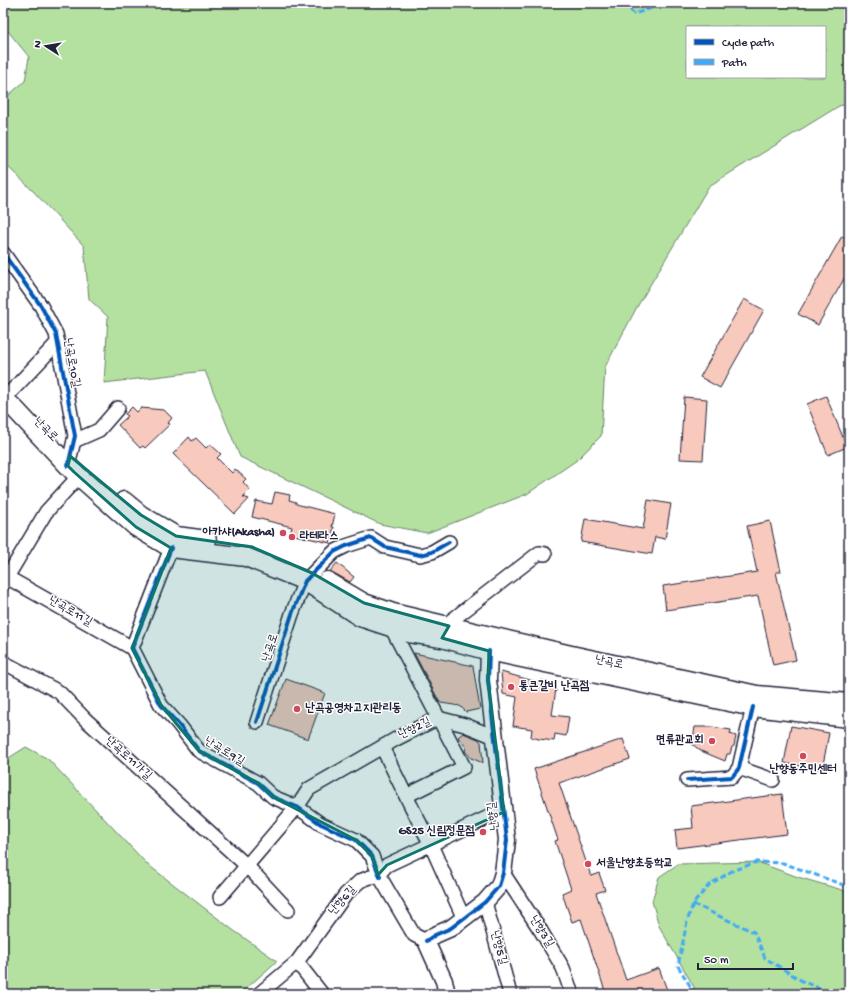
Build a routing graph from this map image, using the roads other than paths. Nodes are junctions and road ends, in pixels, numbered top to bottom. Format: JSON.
{"nodes":[{"id":1,"x":3,"y":253,"type":"edge"},
{"id":2,"x":58,"y":342,"type":"junction"},
{"id":3,"x":5,"y":394,"type":"edge"},
{"id":4,"x":118,"y":408,"type":"dead end"},
{"id":5,"x":73,"y":460,"type":"junction"},
{"id":6,"x":449,"y":542,"type":"dead end"},
{"id":7,"x":171,"y":548,"type":"junction"},
{"id":8,"x":545,"y":554,"type":"dead end"},
{"id":9,"x":308,"y":577,"type":"junction"},
{"id":10,"x":4,"y":578,"type":"edge"},
{"id":11,"x":391,"y":627,"type":"junction"},
{"id":12,"x":445,"y":632,"type":"junction"},
{"id":13,"x":132,"y":648,"type":"junction"},
{"id":14,"x":489,"y":651,"type":"junction"},
{"id":15,"x":3,"y":662,"type":"edge"},
{"id":16,"x":849,"y":703,"type":"edge"},
{"id":17,"x":753,"y":707,"type":"junction"},
{"id":18,"x":438,"y":718,"type":"junction"},
{"id":19,"x":849,"y":718,"type":"edge"},
{"id":20,"x":256,"y":722,"type":"dead end"},
{"id":21,"x":495,"y":737,"type":"junction"},
{"id":22,"x":382,"y":747,"type":"junction"},
{"id":23,"x":739,"y":768,"type":"junction"},
{"id":24,"x":687,"y":780,"type":"dead end"},
{"id":25,"x":773,"y":780,"type":"dead end"},
{"id":26,"x":406,"y":796,"type":"junction"},
{"id":27,"x":297,"y":806,"type":"junction"},
{"id":28,"x":504,"y":812,"type":"junction"},
{"id":29,"x":431,"y":845,"type":"junction"},
{"id":30,"x":246,"y":866,"type":"junction"},
{"id":31,"x":502,"y":873,"type":"junction"},
{"id":32,"x":379,"y":876,"type":"junction"},
{"id":33,"x":220,"y":897,"type":"dead end"},
{"id":34,"x":485,"y":902,"type":"junction"},
{"id":35,"x":288,"y":910,"type":"dead end"},
{"id":36,"x":464,"y":919,"type":"junction"},
{"id":37,"x":426,"y":942,"type":"junction"},
{"id":38,"x":297,"y":962,"type":"junction"},
{"id":39,"x":259,"y":994,"type":"edge"},
{"id":40,"x":322,"y":994,"type":"edge"},
{"id":41,"x":447,"y":994,"type":"edge"},
{"id":42,"x":510,"y":994,"type":"edge"},
{"id":43,"x":572,"y":994,"type":"edge"}],
"edges":[{"from":1,"to":2,"type":"street","name":"난곡로10길"},
{"from":2,"to":3,"type":"street","name":"난곡로"},
{"from":2,"to":5,"type":"street","name":"난곡로10길"},
{"from":3,"to":5,"type":"main road","name":"난곡로"},
{"from":4,"to":5,"type":"street"},
{"from":5,"to":7,"type":"main road","name":"난곡로"},
{"from":5,"to":9,"type":"main road","name":"난곡로"},
{"from":5,"to":10,"type":"street","name":"난곡로11길"},
{"from":6,"to":9,"type":"street"},
{"from":7,"to":9,"type":"main road","name":"난곡로"},
{"from":7,"to":13,"type":"street"},
{"from":8,"to":12,"type":"street"},
{"from":9,"to":11,"type":"main road","name":"난곡로"},
{"from":9,"to":12,"type":"main road","name":"난곡로"},
{"from":9,"to":20,"type":"street","name":"난곡로"},
{"from":10,"to":13,"type":"street","name":"난곡로11길"},
{"from":11,"to":12,"type":"main road","name":"난곡로"},
{"from":11,"to":18,"type":"street"},
{"from":12,"to":14,"type":"main road","name":"난곡로"},
{"from":12,"to":16,"type":"main road","name":"난곡로"},
{"from":13,"to":27,"type":"street","name":"난곡로9길"},
{"from":14,"to":17,"type":"main road","name":"난곡로"},
{"from":14,"to":21,"type":"street","name":"난향길"},
{"from":15,"to":30,"type":"street","name":"난곡로11가길"},
{"from":17,"to":19,"type":"main road","name":"난곡로"},
{"from":17,"to":23,"type":"street"},
{"from":18,"to":21,"type":"street","name":"난향2길"},
{"from":18,"to":22,"type":"street","name":"난향2길"},
{"from":18,"to":26,"type":"street"},
{"from":21,"to":28,"type":"street","name":"난향길"},
{"from":22,"to":26,"type":"street"},
{"from":22,"to":27,"type":"street","name":"난향2길"},
{"from":23,"to":24,"type":"street"},
{"from":23,"to":25,"type":"street"},
{"from":26,"to":29,"type":"street"},
{"from":27,"to":30,"type":"street"},
{"from":27,"to":32,"type":"street","name":"난곡로9길"},
{"from":28,"to":29,"type":"street"},
{"from":28,"to":31,"type":"street","name":"난향길"},
{"from":29,"to":32,"type":"street"},
{"from":29,"to":36,"type":"street"},
{"from":30,"to":33,"type":"street"},
{"from":30,"to":35,"type":"street","name":"난곡로11가길"},
{"from":31,"to":34,"type":"street","name":"난향길"},
{"from":31,"to":43,"type":"street","name":"난향3길"},
{"from":32,"to":37,"type":"street"},
{"from":32,"to":38,"type":"street","name":"난향6길"},
{"from":34,"to":36,"type":"street","name":"난향길"},
{"from":34,"to":42,"type":"street","name":"난향5길"},
{"from":36,"to":37,"type":"street","name":"난향길"},
{"from":37,"to":41,"type":"street"},
{"from":38,"to":39,"type":"street","name":"난향6길"},
{"from":38,"to":40,"type":"street"}]}
